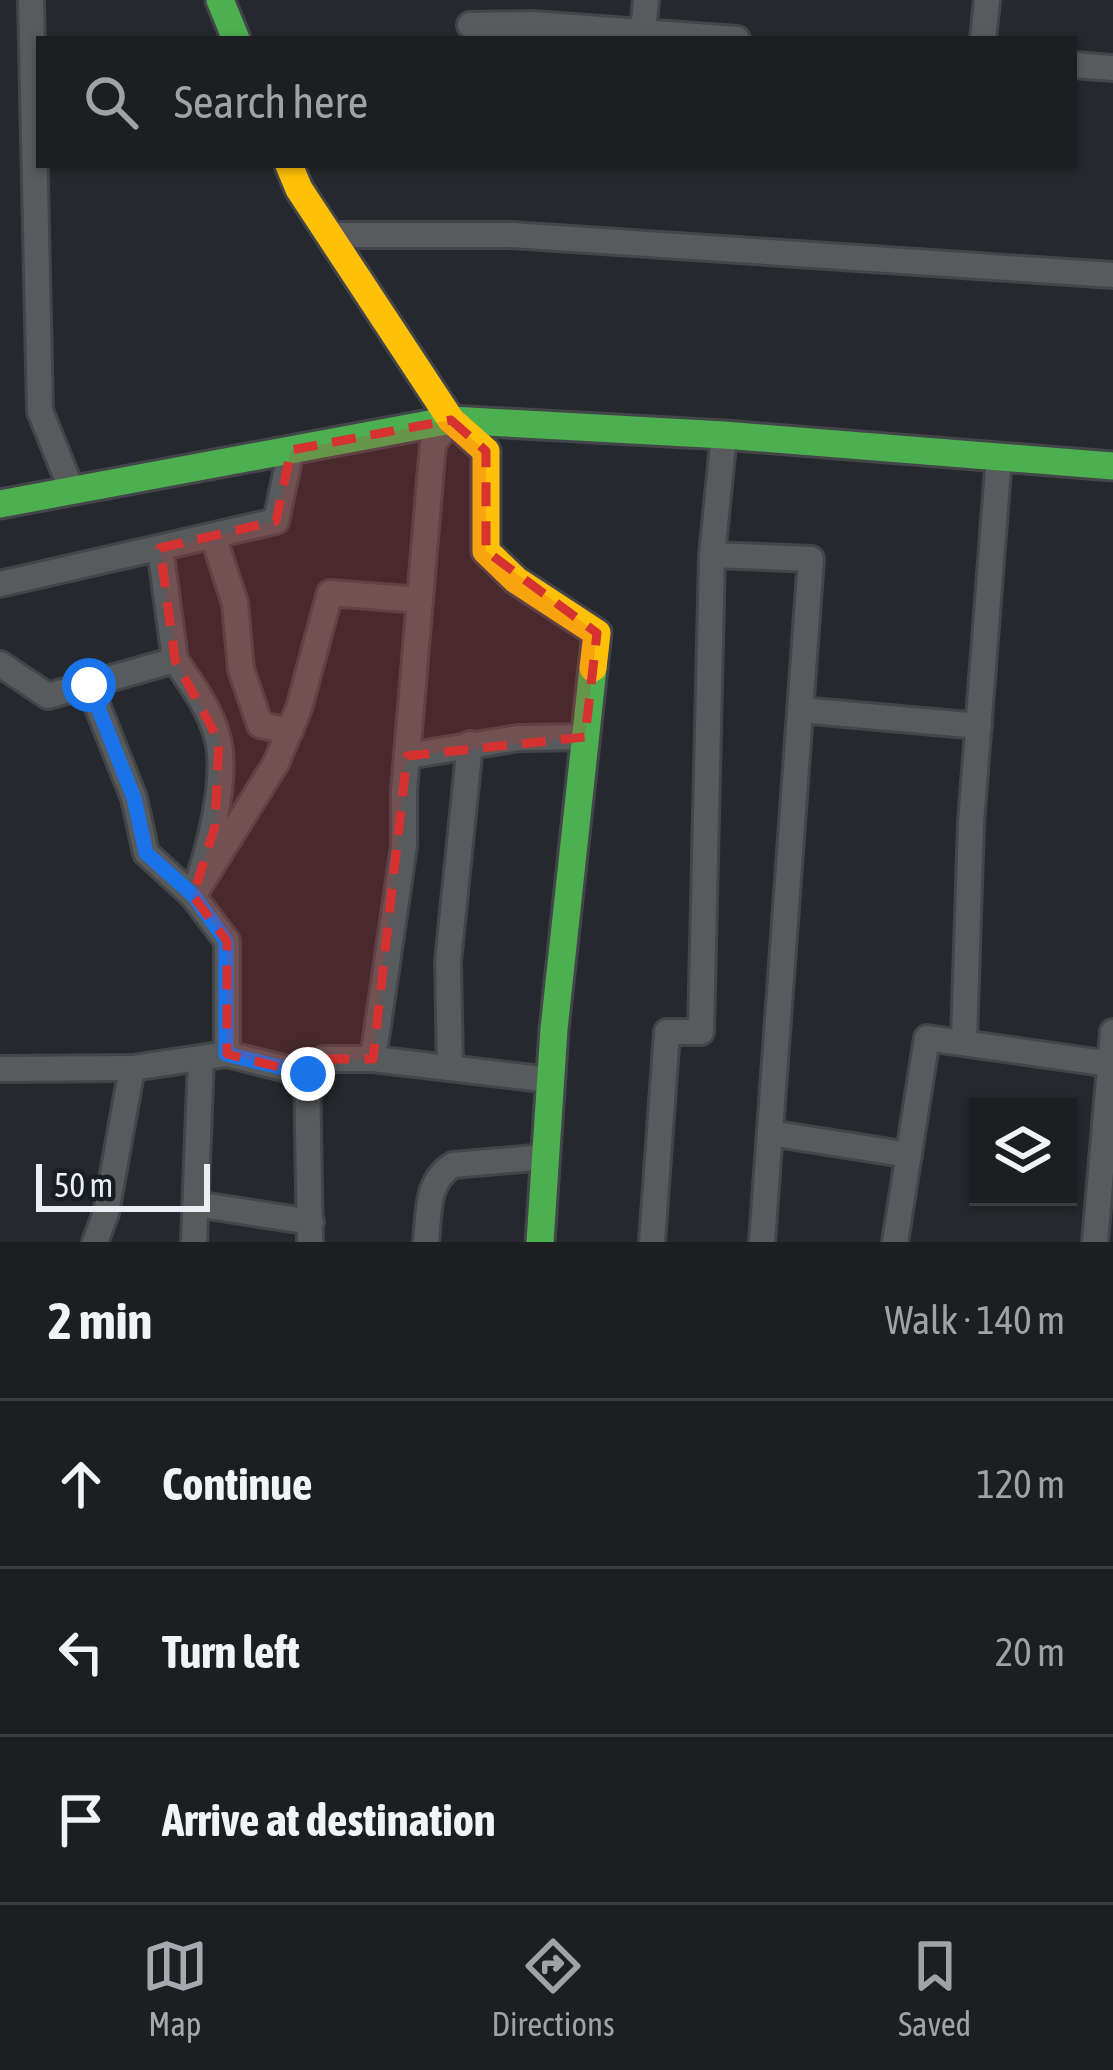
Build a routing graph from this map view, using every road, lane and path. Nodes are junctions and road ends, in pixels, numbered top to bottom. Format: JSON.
{"nodes":[{"id":1,"x":31,"y":0,"type":"edge"},
{"id":2,"x":220,"y":0,"type":"edge"},
{"id":3,"x":646,"y":0,"type":"edge"},
{"id":4,"x":987,"y":0,"type":"edge"},
{"id":5,"x":470,"y":25,"type":"dead end"},
{"id":6,"x":643,"y":32,"type":"junction"},
{"id":7,"x":235,"y":36,"type":"edge"},
{"id":8,"x":697,"y":36,"type":"edge"},
{"id":9,"x":983,"y":36,"type":"edge"},
{"id":10,"x":1077,"y":65,"type":"edge"},
{"id":11,"x":1113,"y":68,"type":"edge"},
{"id":12,"x":290,"y":168,"type":"edge"},
{"id":13,"x":329,"y":235,"type":"junction"},
{"id":14,"x":1113,"y":275,"type":"edge"},
{"id":15,"x":452,"y":420,"type":"junction"},
{"id":16,"x":724,"y":435,"type":"junction"},
{"id":17,"x":291,"y":450,"type":"junction"},
{"id":18,"x":999,"y":456,"type":"junction"},
{"id":19,"x":1113,"y":466,"type":"edge"},
{"id":20,"x":71,"y":491,"type":"junction"},
{"id":21,"x":0,"y":504,"type":"edge"},
{"id":22,"x":213,"y":536,"type":"junction"},
{"id":23,"x":160,"y":548,"type":"junction"},
{"id":24,"x":712,"y":555,"type":"junction"},
{"id":25,"x":0,"y":584,"type":"edge"},
{"id":26,"x":420,"y":600,"type":"junction"},
{"id":27,"x":175,"y":660,"type":"junction"},
{"id":28,"x":0,"y":664,"type":"edge"},
{"id":29,"x":89,"y":685,"type":"junction"},
{"id":30,"x":800,"y":710,"type":"junction"},
{"id":31,"x":979,"y":726,"type":"junction"},
{"id":32,"x":290,"y":730,"type":"junction"},
{"id":33,"x":586,"y":737,"type":"junction"},
{"id":34,"x":470,"y":744,"type":"junction"},
{"id":35,"x":406,"y":756,"type":"junction"},
{"id":36,"x":194,"y":896,"type":"junction"},
{"id":37,"x":1113,"y":1032,"type":"edge"},
{"id":38,"x":964,"y":1040,"type":"junction"},
{"id":39,"x":214,"y":1056,"type":"junction"},
{"id":40,"x":374,"y":1059,"type":"junction"},
{"id":41,"x":1111,"y":1064,"type":"edge"},
{"id":42,"x":132,"y":1068,"type":"junction"},
{"id":43,"x":450,"y":1068,"type":"junction"},
{"id":44,"x":0,"y":1069,"type":"edge"},
{"id":45,"x":308,"y":1074,"type":"junction"},
{"id":46,"x":550,"y":1080,"type":"junction"},
{"id":47,"x":770,"y":1133,"type":"junction"},
{"id":48,"x":909,"y":1155,"type":"junction"},
{"id":49,"x":545,"y":1157,"type":"junction"},
{"id":50,"x":196,"y":1204,"type":"junction"},
{"id":51,"x":310,"y":1232,"type":"edge"},
{"id":52,"x":95,"y":1242,"type":"edge"},
{"id":53,"x":194,"y":1242,"type":"edge"},
{"id":54,"x":426,"y":1242,"type":"edge"},
{"id":55,"x":540,"y":1242,"type":"edge"},
{"id":56,"x":652,"y":1242,"type":"edge"},
{"id":57,"x":762,"y":1242,"type":"edge"},
{"id":58,"x":895,"y":1242,"type":"edge"},
{"id":59,"x":1095,"y":1242,"type":"edge"}],
"edges":[{"from":1,"to":20,"type":"street"},
{"from":2,"to":7,"type":"street"},
{"from":3,"to":6,"type":"street"},
{"from":4,"to":9,"type":"street"},
{"from":5,"to":6,"type":"street"},
{"from":6,"to":8,"type":"street"},
{"from":10,"to":11,"type":"street"},
{"from":12,"to":13,"type":"street"},
{"from":13,"to":14,"type":"street"},
{"from":13,"to":15,"type":"street"},
{"from":15,"to":16,"type":"street"},
{"from":15,"to":17,"type":"street"},
{"from":15,"to":26,"type":"street"},
{"from":15,"to":33,"type":"street"},
{"from":16,"to":18,"type":"street"},
{"from":16,"to":24,"type":"street"},
{"from":17,"to":20,"type":"street"},
{"from":17,"to":22,"type":"street"},
{"from":18,"to":19,"type":"street"},
{"from":18,"to":31,"type":"street"},
{"from":20,"to":21,"type":"street"},
{"from":22,"to":23,"type":"street"},
{"from":22,"to":32,"type":"street"},
{"from":23,"to":25,"type":"street"},
{"from":23,"to":27,"type":"street"},
{"from":24,"to":30,"type":"street"},
{"from":24,"to":56,"type":"street"},
{"from":26,"to":32,"type":"street"},
{"from":26,"to":35,"type":"street"},
{"from":27,"to":29,"type":"street"},
{"from":27,"to":36,"type":"street"},
{"from":28,"to":29,"type":"street"},
{"from":29,"to":36,"type":"street"},
{"from":30,"to":31,"type":"street"},
{"from":30,"to":47,"type":"street"},
{"from":31,"to":38,"type":"street"},
{"from":32,"to":36,"type":"street"},
{"from":33,"to":34,"type":"street"},
{"from":33,"to":46,"type":"street"},
{"from":34,"to":35,"type":"street"},
{"from":34,"to":43,"type":"street"},
{"from":35,"to":40,"type":"street"},
{"from":36,"to":39,"type":"street"},
{"from":37,"to":41,"type":"street"},
{"from":38,"to":41,"type":"street"},
{"from":38,"to":48,"type":"street"},
{"from":39,"to":42,"type":"street"},
{"from":39,"to":45,"type":"street"},
{"from":39,"to":50,"type":"street"},
{"from":40,"to":43,"type":"street"},
{"from":40,"to":45,"type":"street"},
{"from":41,"to":59,"type":"street"},
{"from":42,"to":44,"type":"street"},
{"from":42,"to":52,"type":"street"},
{"from":43,"to":46,"type":"street"},
{"from":45,"to":51,"type":"street"},
{"from":46,"to":49,"type":"street"},
{"from":47,"to":48,"type":"street"},
{"from":47,"to":57,"type":"street"},
{"from":48,"to":58,"type":"street"},
{"from":49,"to":54,"type":"street"},
{"from":49,"to":55,"type":"street"},
{"from":50,"to":51,"type":"street"},
{"from":50,"to":53,"type":"street"}]}
